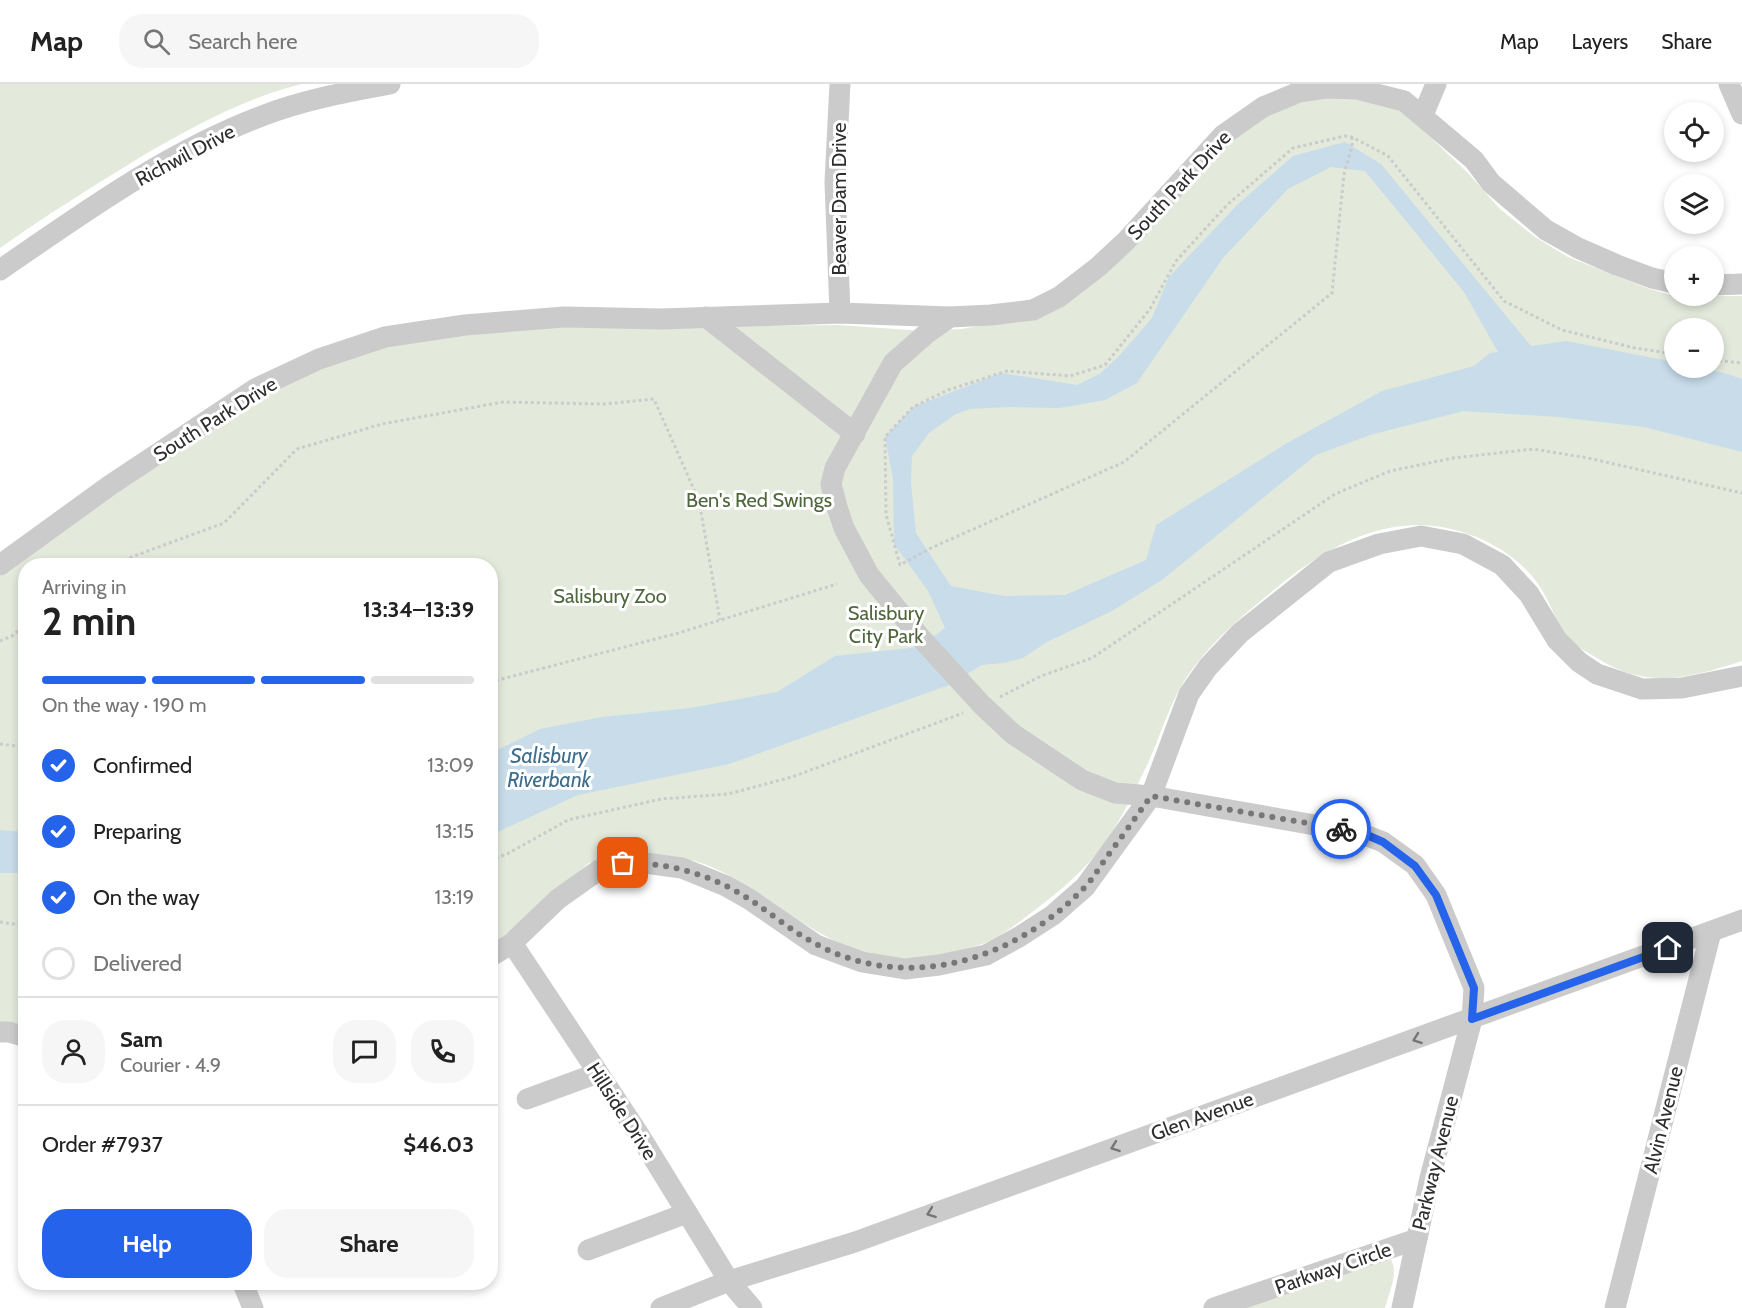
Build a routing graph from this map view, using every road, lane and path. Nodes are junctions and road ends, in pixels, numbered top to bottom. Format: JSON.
{"nodes":[{"id":1,"x":390,"y":84,"type":"edge"},
{"id":2,"x":840,"y":84,"type":"edge"},
{"id":3,"x":1436,"y":84,"type":"edge"},
{"id":4,"x":1729,"y":84,"type":"edge"},
{"id":5,"x":1742,"y":114,"type":"edge"},
{"id":6,"x":1423,"y":115,"type":"junction"},
{"id":7,"x":1352,"y":137,"type":"junction"},
{"id":8,"x":0,"y":270,"type":"edge"},
{"id":9,"x":1664,"y":281,"type":"edge"},
{"id":10,"x":1742,"y":284,"type":"edge"},
{"id":11,"x":1724,"y":285,"type":"edge"},
{"id":12,"x":840,"y":313,"type":"junction"},
{"id":13,"x":706,"y":317,"type":"junction"},
{"id":14,"x":950,"y":317,"type":"junction"},
{"id":15,"x":1664,"y":352,"type":"edge"},
{"id":16,"x":1724,"y":361,"type":"edge"},
{"id":17,"x":1742,"y":363,"type":"edge"},
{"id":18,"x":855,"y":434,"type":"junction"},
{"id":19,"x":1742,"y":493,"type":"edge"},
{"id":20,"x":3,"y":557,"type":"edge"},
{"id":21,"x":129,"y":558,"type":"edge"},
{"id":22,"x":837,"y":584,"type":"dead end"},
{"id":23,"x":720,"y":620,"type":"junction"},
{"id":24,"x":18,"y":631,"type":"edge"},
{"id":25,"x":0,"y":641,"type":"edge"},
{"id":26,"x":1742,"y":676,"type":"edge"},
{"id":27,"x":498,"y":679,"type":"edge"},
{"id":28,"x":982,"y":705,"type":"junction"},
{"id":29,"x":0,"y":744,"type":"edge"},
{"id":30,"x":18,"y":746,"type":"edge"},
{"id":31,"x":1151,"y":796,"type":"junction"},
{"id":32,"x":498,"y":857,"type":"edge"},
{"id":33,"x":1742,"y":920,"type":"edge"},
{"id":34,"x":0,"y":922,"type":"edge"},
{"id":35,"x":18,"y":925,"type":"edge"},
{"id":36,"x":1711,"y":932,"type":"junction"},
{"id":37,"x":512,"y":943,"type":"junction"},
{"id":38,"x":498,"y":952,"type":"edge"},
{"id":39,"x":1472,"y":1019,"type":"junction"},
{"id":40,"x":0,"y":1032,"type":"edge"},
{"id":41,"x":18,"y":1035,"type":"edge"},
{"id":42,"x":598,"y":1073,"type":"junction"},
{"id":43,"x":527,"y":1099,"type":"dead end"},
{"id":44,"x":687,"y":1213,"type":"junction"},
{"id":45,"x":1417,"y":1239,"type":"junction"},
{"id":46,"x":588,"y":1250,"type":"dead end"},
{"id":47,"x":729,"y":1281,"type":"junction"},
{"id":48,"x":246,"y":1290,"type":"edge"},
{"id":49,"x":253,"y":1308,"type":"edge"},
{"id":50,"x":660,"y":1308,"type":"edge"},
{"id":51,"x":681,"y":1308,"type":"edge"},
{"id":52,"x":688,"y":1308,"type":"edge"},
{"id":53,"x":752,"y":1308,"type":"edge"},
{"id":54,"x":1214,"y":1308,"type":"edge"},
{"id":55,"x":1402,"y":1308,"type":"edge"},
{"id":56,"x":1615,"y":1308,"type":"edge"}],
"edges":[{"from":1,"to":8,"type":"street","name":"Richwil Drive"},
{"from":2,"to":12,"type":"street","name":"Beaver Dam Drive"},
{"from":3,"to":6,"type":"street"},
{"from":4,"to":5,"type":"street"},
{"from":6,"to":9,"type":"street","name":"South Park Drive"},
{"from":6,"to":14,"type":"street","name":"South Park Drive"},
{"from":7,"to":7,"type":"path"},
{"from":7,"to":15,"type":"path"},
{"from":10,"to":11,"type":"street"},
{"from":12,"to":13,"type":"street","name":"South Park Drive"},
{"from":12,"to":14,"type":"street","name":"South Park Drive"},
{"from":13,"to":18,"type":"street"},
{"from":13,"to":20,"type":"street","name":"South Park Drive"},
{"from":14,"to":18,"type":"street"},
{"from":16,"to":17,"type":"path"},
{"from":18,"to":28,"type":"street"},
{"from":19,"to":28,"type":"path"},
{"from":21,"to":23,"type":"path"},
{"from":22,"to":23,"type":"path"},
{"from":23,"to":27,"type":"path"},
{"from":24,"to":25,"type":"path"},
{"from":26,"to":31,"type":"street"},
{"from":28,"to":31,"type":"street"},
{"from":28,"to":32,"type":"path"},
{"from":29,"to":30,"type":"path"},
{"from":31,"to":37,"type":"street"},
{"from":31,"to":39,"type":"street"},
{"from":33,"to":36,"type":"street","name":"Glen Avenue"},
{"from":34,"to":35,"type":"path"},
{"from":36,"to":39,"type":"street","name":"Glen Avenue"},
{"from":36,"to":56,"type":"street","name":"Alvin Avenue"},
{"from":37,"to":38,"type":"street"},
{"from":37,"to":42,"type":"street","name":"Hillside Drive"},
{"from":39,"to":45,"type":"street","name":"Parkway Avenue"},
{"from":39,"to":47,"type":"street","name":"Glen Avenue","one_way":true},
{"from":40,"to":41,"type":"street"},
{"from":42,"to":43,"type":"street"},
{"from":42,"to":44,"type":"street","name":"Hillside Drive"},
{"from":44,"to":46,"type":"street"},
{"from":44,"to":47,"type":"street","name":"Hillside Drive"},
{"from":45,"to":54,"type":"street","name":"Parkway Circle"},
{"from":45,"to":55,"type":"street","name":"Parkway Avenue"},
{"from":47,"to":50,"type":"street","name":"Glen Avenue"},
{"from":47,"to":53,"type":"street","name":"Hillside Drive"},
{"from":48,"to":49,"type":"street"},
{"from":51,"to":52,"type":"street"}]}
